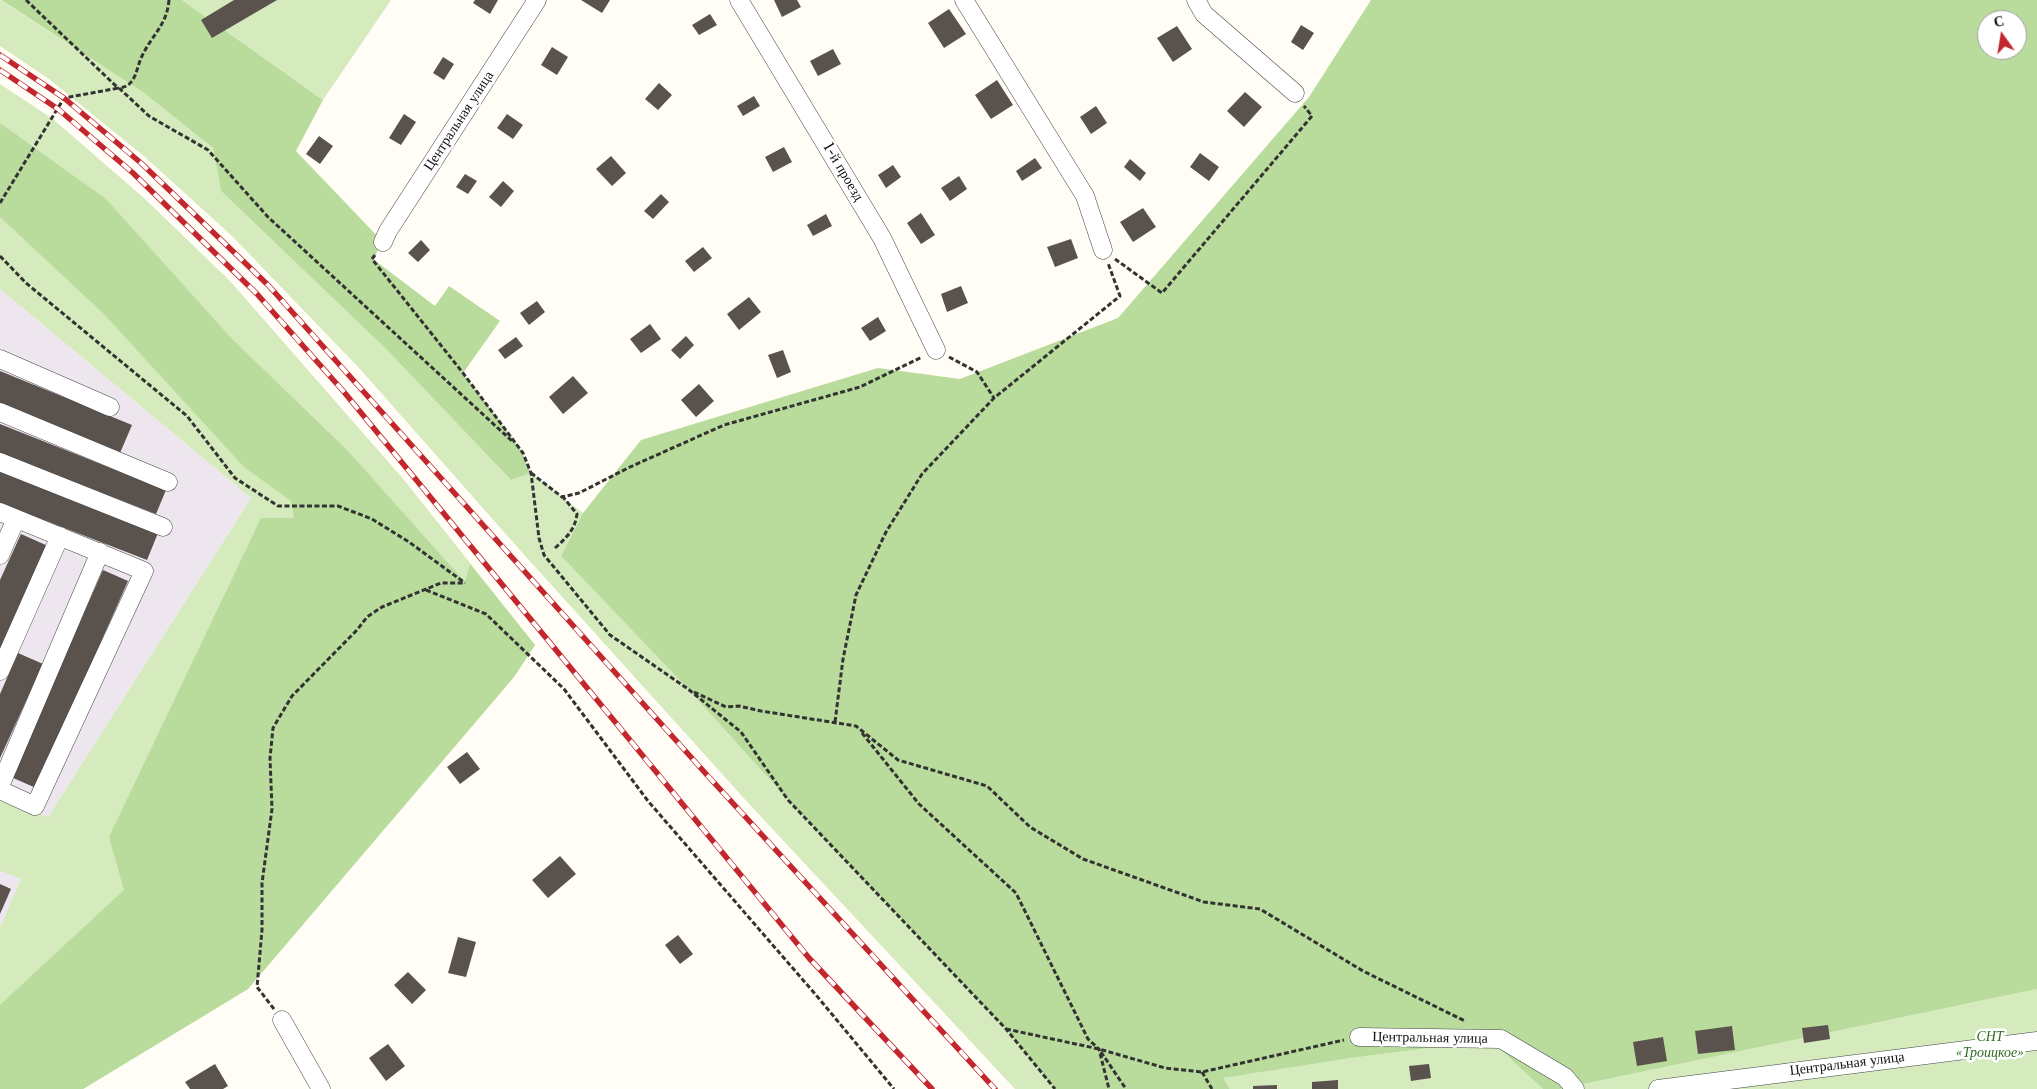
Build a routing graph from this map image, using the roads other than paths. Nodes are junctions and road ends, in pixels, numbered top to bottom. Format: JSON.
{"nodes":[{"id":1,"x":537,"y":0,"type":"edge"},
{"id":2,"x":739,"y":0,"type":"edge"},
{"id":3,"x":964,"y":0,"type":"edge"},
{"id":4,"x":1196,"y":0,"type":"edge"},
{"id":5,"x":1295,"y":93,"type":"road end"},
{"id":6,"x":383,"y":242,"type":"road end"},
{"id":7,"x":1103,"y":250,"type":"road end"},
{"id":8,"x":936,"y":350,"type":"road end"},
{"id":9,"x":0,"y":359,"type":"edge"},
{"id":10,"x":110,"y":407,"type":"dead end"},
{"id":11,"x":0,"y":412,"type":"edge"},
{"id":12,"x":0,"y":462,"type":"edge"},
{"id":13,"x":168,"y":482,"type":"dead end"},
{"id":14,"x":0,"y":512,"type":"edge"},
{"id":15,"x":16,"y":519,"type":"junction"},
{"id":16,"x":163,"y":527,"type":"dead end"},
{"id":17,"x":60,"y":536,"type":"junction"},
{"id":18,"x":100,"y":552,"type":"junction"},
{"id":19,"x":0,"y":556,"type":"edge"},
{"id":20,"x":0,"y":671,"type":"edge"},
{"id":21,"x":0,"y":786,"type":"edge"},
{"id":22,"x":0,"y":790,"type":"edge"},
{"id":23,"x":282,"y":1020,"type":"road end"},
{"id":24,"x":1359,"y":1037,"type":"road end"},
{"id":25,"x":2037,"y":1041,"type":"edge"},
{"id":26,"x":321,"y":1089,"type":"edge"},
{"id":27,"x":1575,"y":1089,"type":"edge"},
{"id":28,"x":1658,"y":1089,"type":"edge"}],
"edges":[{"from":1,"to":6,"type":"street","name":"Центральная улица"},
{"from":2,"to":8,"type":"street","name":"1-й проезд"},
{"from":3,"to":7,"type":"street"},
{"from":4,"to":5,"type":"street"},
{"from":9,"to":10,"type":"street"},
{"from":11,"to":13,"type":"street"},
{"from":12,"to":16,"type":"street"},
{"from":14,"to":15,"type":"street"},
{"from":15,"to":17,"type":"street"},
{"from":15,"to":19,"type":"street"},
{"from":17,"to":18,"type":"street"},
{"from":17,"to":20,"type":"street"},
{"from":18,"to":21,"type":"street"},
{"from":18,"to":22,"type":"street"},
{"from":23,"to":26,"type":"street"},
{"from":24,"to":27,"type":"street","name":"Центральная улица"},
{"from":25,"to":28,"type":"street","name":"Центральная улица"}]}
